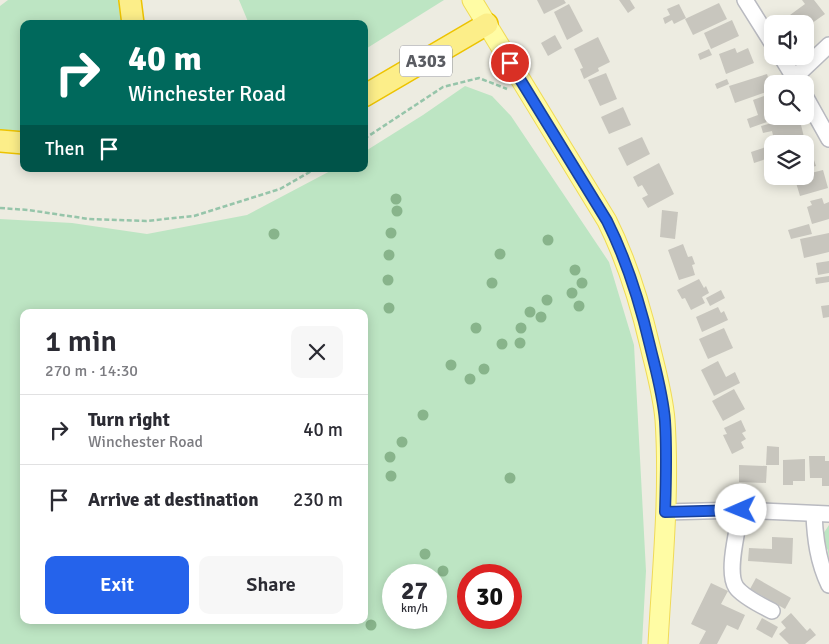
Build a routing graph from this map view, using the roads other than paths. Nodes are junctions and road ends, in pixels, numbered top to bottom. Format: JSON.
{"nodes":[{"id":1,"x":130,"y":0,"type":"edge"},
{"id":2,"x":472,"y":0,"type":"edge"},
{"id":3,"x":744,"y":0,"type":"edge"},
{"id":4,"x":132,"y":20,"type":"edge"},
{"id":5,"x":487,"y":24,"type":"junction"},
{"id":6,"x":764,"y":31,"type":"edge"},
{"id":7,"x":829,"y":45,"type":"edge"},
{"id":8,"x":802,"y":75,"type":"edge"},
{"id":9,"x":368,"y":94,"type":"edge"},
{"id":10,"x":814,"y":112,"type":"edge"},
{"id":11,"x":829,"y":139,"type":"edge"},
{"id":12,"x":0,"y":141,"type":"edge"},
{"id":13,"x":20,"y":143,"type":"edge"},
{"id":14,"x":741,"y":510,"type":"junction"},
{"id":15,"x":665,"y":512,"type":"junction"},
{"id":16,"x":822,"y":514,"type":"edge"},
{"id":17,"x":829,"y":585,"type":"edge"},
{"id":18,"x":772,"y":611,"type":"dead end"},
{"id":19,"x":658,"y":644,"type":"edge"}],
"edges":[{"from":1,"to":4,"type":"highway"},
{"from":2,"to":5,"type":"main road"},
{"from":3,"to":6,"type":"street"},
{"from":5,"to":9,"type":"highway","number":"A303"},
{"from":5,"to":15,"type":"main road"},
{"from":7,"to":8,"type":"street"},
{"from":10,"to":11,"type":"street"},
{"from":12,"to":13,"type":"highway"},
{"from":14,"to":15,"type":"street"},
{"from":14,"to":16,"type":"street"},
{"from":14,"to":18,"type":"street"},
{"from":15,"to":19,"type":"main road"},
{"from":16,"to":17,"type":"street"}]}
